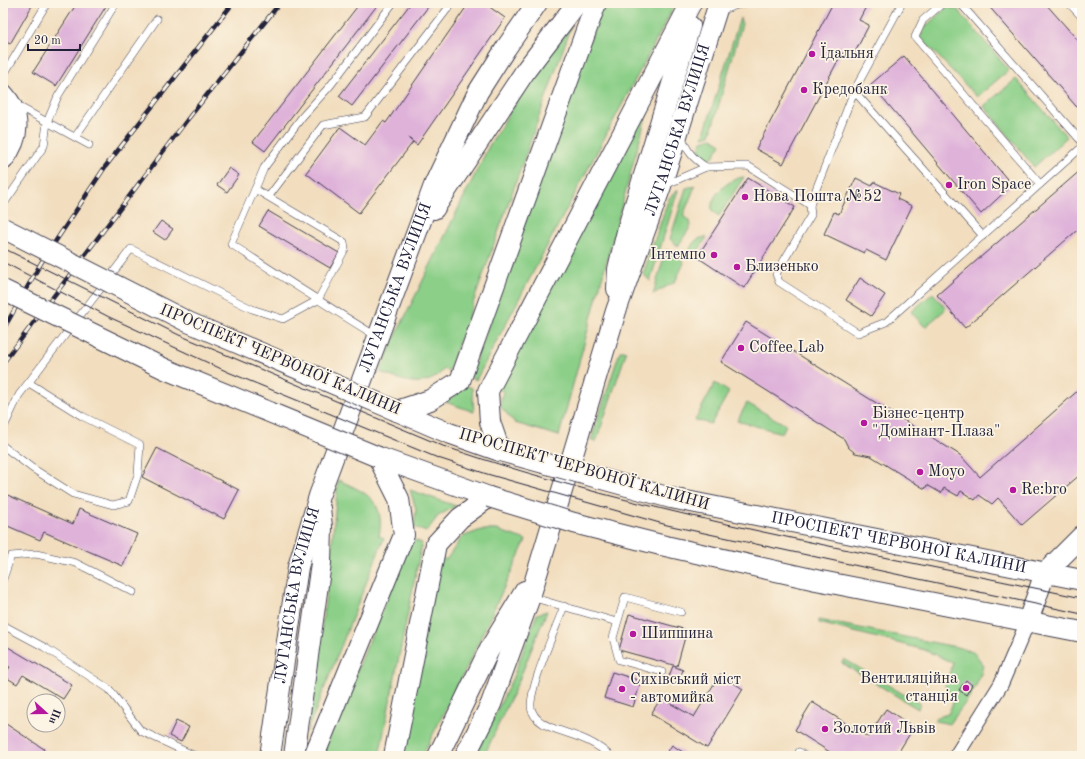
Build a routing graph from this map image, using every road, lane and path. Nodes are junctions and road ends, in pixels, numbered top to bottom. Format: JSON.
{"nodes":[{"id":1,"x":47,"y":3,"type":"edge"},
{"id":2,"x":116,"y":3,"type":"edge"},
{"id":3,"x":393,"y":3,"type":"edge"},
{"id":4,"x":452,"y":3,"type":"edge"},
{"id":5,"x":537,"y":3,"type":"edge"},
{"id":6,"x":576,"y":3,"type":"edge"},
{"id":7,"x":596,"y":3,"type":"edge"},
{"id":8,"x":691,"y":3,"type":"edge"},
{"id":9,"x":696,"y":3,"type":"edge"},
{"id":10,"x":744,"y":3,"type":"edge"},
{"id":11,"x":902,"y":3,"type":"edge"},
{"id":12,"x":943,"y":3,"type":"edge"},
{"id":13,"x":960,"y":3,"type":"edge"},
{"id":14,"x":1070,"y":3,"type":"edge"},
{"id":15,"x":718,"y":7,"type":"edge"},
{"id":16,"x":1082,"y":17,"type":"edge"},
{"id":17,"x":157,"y":18,"type":"dead end"},
{"id":18,"x":3,"y":76,"type":"edge"},
{"id":19,"x":854,"y":91,"type":"junction"},
{"id":20,"x":7,"y":98,"type":"edge"},
{"id":21,"x":47,"y":122,"type":"junction"},
{"id":22,"x":680,"y":130,"type":"junction"},
{"id":23,"x":75,"y":138,"type":"junction"},
{"id":24,"x":1082,"y":142,"type":"edge"},
{"id":25,"x":90,"y":145,"type":"dead end"},
{"id":26,"x":1082,"y":147,"type":"edge"},
{"id":27,"x":3,"y":160,"type":"edge"},
{"id":28,"x":706,"y":167,"type":"junction"},
{"id":29,"x":1040,"y":184,"type":"junction"},
{"id":30,"x":661,"y":186,"type":"junction"},
{"id":31,"x":255,"y":189,"type":"junction"},
{"id":32,"x":269,"y":196,"type":"junction"},
{"id":33,"x":3,"y":205,"type":"edge"},
{"id":34,"x":810,"y":205,"type":"junction"},
{"id":35,"x":3,"y":228,"type":"edge"},
{"id":36,"x":983,"y":236,"type":"junction"},
{"id":37,"x":416,"y":237,"type":"junction"},
{"id":38,"x":3,"y":290,"type":"edge"},
{"id":39,"x":318,"y":300,"type":"junction"},
{"id":40,"x":616,"y":311,"type":"junction"},
{"id":41,"x":376,"y":336,"type":"junction"},
{"id":42,"x":29,"y":383,"type":"junction"},
{"id":43,"x":397,"y":411,"type":"junction"},
{"id":44,"x":3,"y":429,"type":"edge"},
{"id":45,"x":3,"y":446,"type":"edge"},
{"id":46,"x":500,"y":451,"type":"junction"},
{"id":47,"x":378,"y":457,"type":"junction"},
{"id":48,"x":319,"y":496,"type":"junction"},
{"id":49,"x":490,"y":498,"type":"junction"},
{"id":50,"x":1082,"y":536,"type":"edge"},
{"id":51,"x":537,"y":572,"type":"junction"},
{"id":52,"x":1045,"y":573,"type":"junction"},
{"id":53,"x":3,"y":579,"type":"edge"},
{"id":54,"x":1082,"y":580,"type":"edge"},
{"id":55,"x":133,"y":592,"type":"dead end"},
{"id":56,"x":530,"y":597,"type":"junction"},
{"id":57,"x":564,"y":606,"type":"junction"},
{"id":58,"x":680,"y":612,"type":"dead end"},
{"id":59,"x":1028,"y":621,"type":"junction"},
{"id":60,"x":617,"y":622,"type":"junction"},
{"id":61,"x":3,"y":625,"type":"edge"},
{"id":62,"x":1082,"y":632,"type":"edge"},
{"id":63,"x":662,"y":672,"type":"dead end"},
{"id":64,"x":195,"y":756,"type":"edge"},
{"id":65,"x":270,"y":756,"type":"edge"},
{"id":66,"x":294,"y":756,"type":"edge"},
{"id":67,"x":314,"y":756,"type":"edge"},
{"id":68,"x":394,"y":756,"type":"edge"},
{"id":69,"x":438,"y":756,"type":"edge"},
{"id":70,"x":466,"y":756,"type":"edge"},
{"id":71,"x":610,"y":756,"type":"edge"},
{"id":72,"x":956,"y":756,"type":"edge"}],
"edges":[{"from":1,"to":18,"type":"lane"},
{"from":2,"to":21,"type":"lane"},
{"from":3,"to":31,"type":"lane"},
{"from":4,"to":32,"type":"lane"},
{"from":5,"to":37,"type":"main road","name":"ЛУГАНСЬКА ВУЛИЦЯ"},
{"from":6,"to":37,"type":"main road"},
{"from":7,"to":43,"type":"main road"},
{"from":8,"to":46,"type":"main road"},
{"from":9,"to":40,"type":"main road"},
{"from":10,"to":15,"type":"lane"},
{"from":11,"to":19,"type":"lane"},
{"from":12,"to":29,"type":"lane"},
{"from":13,"to":24,"type":"lane"},
{"from":14,"to":16,"type":"lane"},
{"from":15,"to":22,"type":"main road","name":"ЛУГАНСЬКА ВУЛИЦЯ"},
{"from":17,"to":23,"type":"lane"},
{"from":19,"to":34,"type":"lane"},
{"from":19,"to":36,"type":"lane"},
{"from":20,"to":21,"type":"lane"},
{"from":20,"to":27,"type":"main road"},
{"from":21,"to":23,"type":"lane"},
{"from":21,"to":33,"type":"lane"},
{"from":22,"to":28,"type":"lane"},
{"from":22,"to":30,"type":"main road","name":"ЛУГАНСЬКА ВУЛИЦЯ"},
{"from":23,"to":25,"type":"lane"},
{"from":26,"to":29,"type":"lane"},
{"from":28,"to":30,"type":"lane"},
{"from":28,"to":34,"type":"lane"},
{"from":29,"to":36,"type":"lane"},
{"from":30,"to":40,"type":"main road","name":"ЛУГАНСЬКА ВУЛИЦЯ"},
{"from":31,"to":32,"type":"lane"},
{"from":31,"to":39,"type":"lane"},
{"from":32,"to":39,"type":"lane"},
{"from":34,"to":36,"type":"lane"},
{"from":35,"to":43,"type":"main road","name":"ПРОСПЕКТ ЧЕРВОНОЇ КАЛИНИ","bridge":true},
{"from":37,"to":41,"type":"main road","name":"ЛУГАНСЬКА ВУЛИЦЯ"},
{"from":38,"to":47,"type":"main road","bridge":true},
{"from":39,"to":41,"type":"lane"},
{"from":39,"to":42,"type":"lane"},
{"from":40,"to":51,"type":"main road","name":"ЛУГАНСЬКА ВУЛИЦЯ"},
{"from":41,"to":48,"type":"main road","name":"ЛУГАНСЬКА ВУЛИЦЯ"},
{"from":42,"to":44,"type":"lane"},
{"from":42,"to":45,"type":"lane"},
{"from":43,"to":46,"type":"main road","name":"ПРОСПЕКТ ЧЕРВОНОЇ КАЛИНИ"},
{"from":46,"to":52,"type":"main road","name":"ПРОСПЕКТ ЧЕРВОНОЇ КАЛИНИ","bridge":true},
{"from":47,"to":49,"type":"main road"},
{"from":47,"to":67,"type":"main road"},
{"from":48,"to":65,"type":"main road","name":"ЛУГАНСЬКА ВУЛИЦЯ"},
{"from":48,"to":66,"type":"main road"},
{"from":49,"to":59,"type":"main road","bridge":true},
{"from":49,"to":68,"type":"main road"},
{"from":50,"to":52,"type":"main road"},
{"from":51,"to":56,"type":"main road","name":"ЛУГАНСЬКА ВУЛИЦЯ"},
{"from":51,"to":69,"type":"main road"},
{"from":52,"to":54,"type":"main road","name":"ПРОСПЕКТ ЧЕРВОНОЇ КАЛИНИ"},
{"from":52,"to":59,"type":"main road"},
{"from":53,"to":55,"type":"lane"},
{"from":56,"to":57,"type":"lane"},
{"from":56,"to":70,"type":"main road","name":"ЛУГАНСЬКА ВУЛИЦЯ"},
{"from":57,"to":60,"type":"lane"},
{"from":57,"to":71,"type":"lane"},
{"from":58,"to":60,"type":"lane"},
{"from":59,"to":62,"type":"main road"},
{"from":59,"to":72,"type":"street"},
{"from":60,"to":63,"type":"lane"},
{"from":61,"to":64,"type":"lane"}]}
